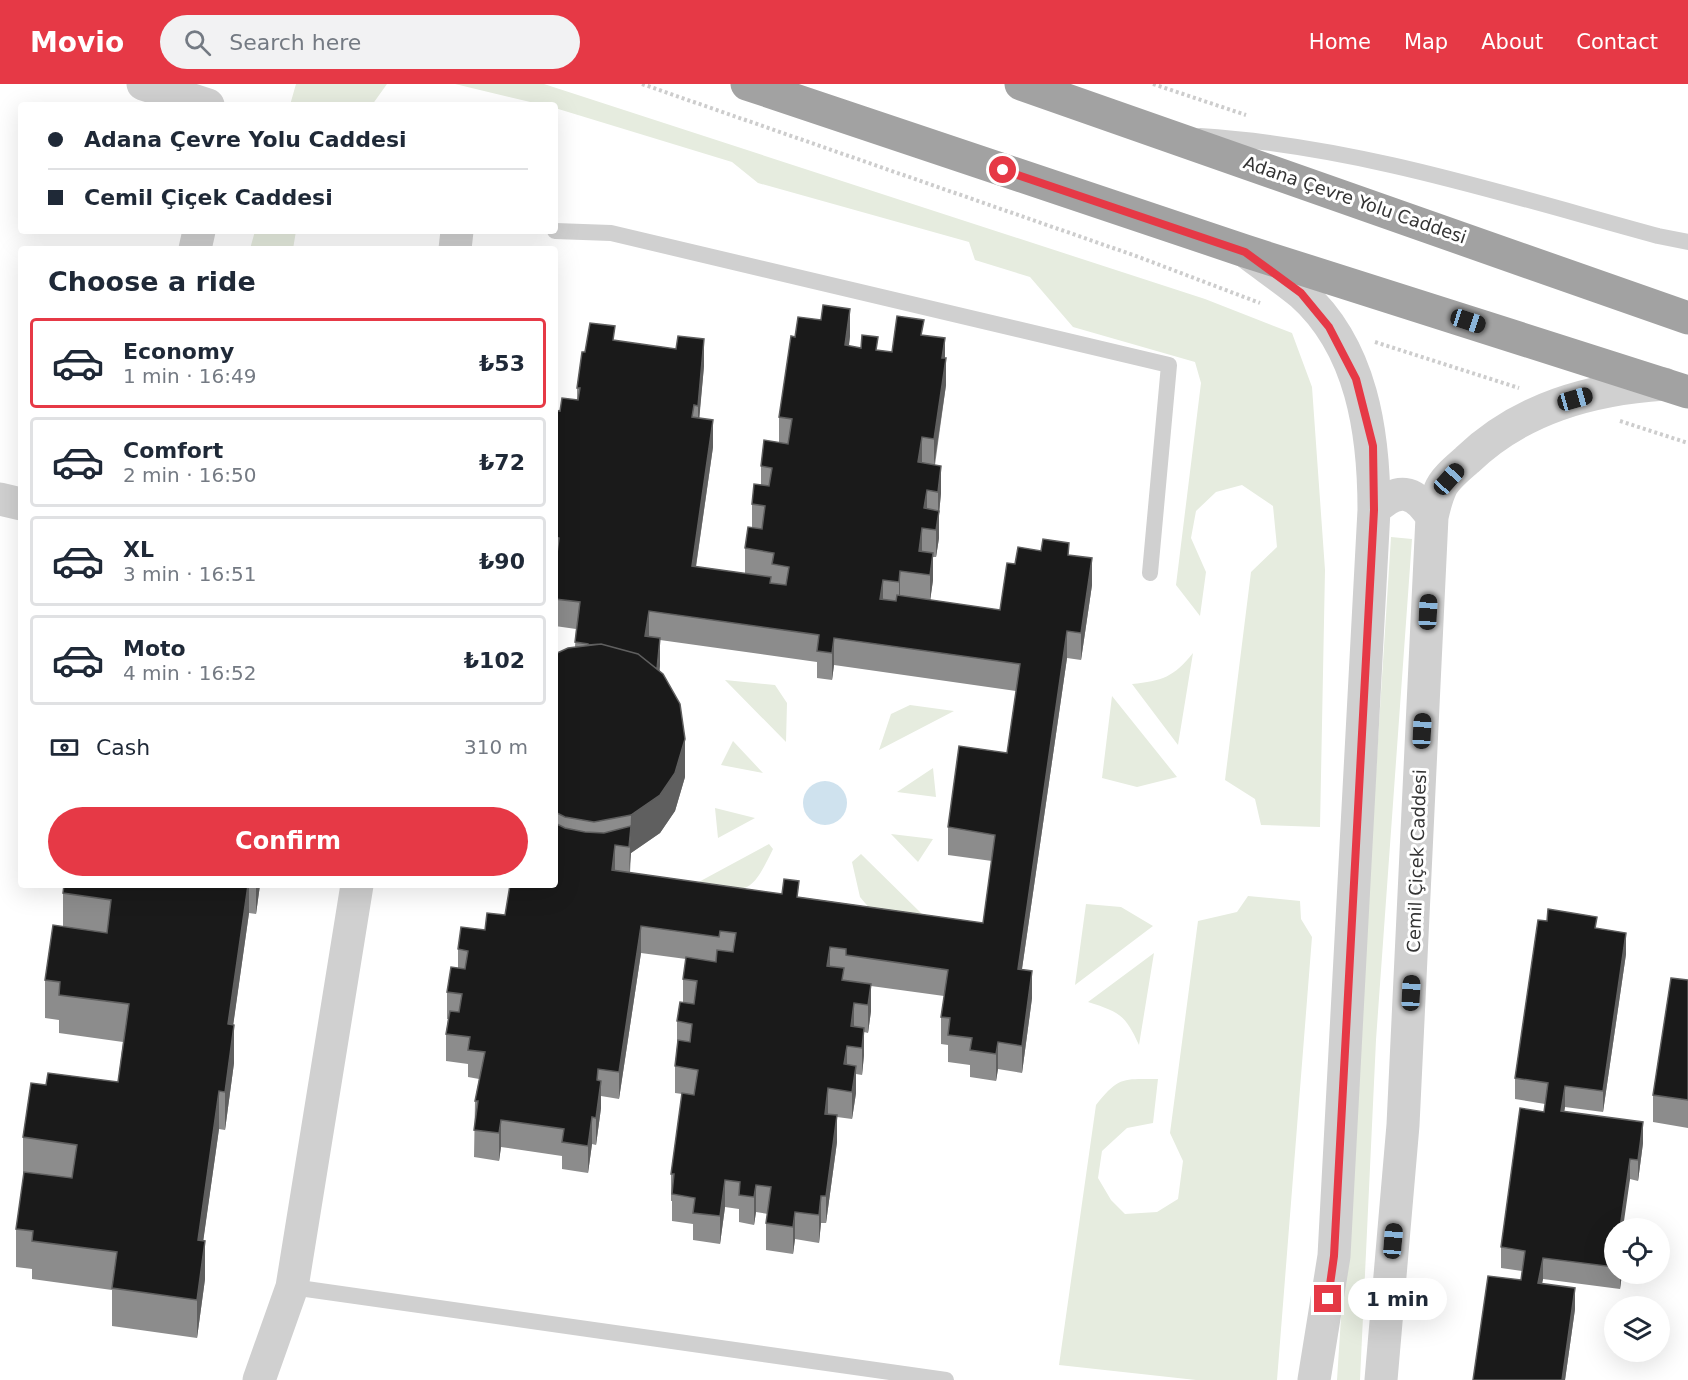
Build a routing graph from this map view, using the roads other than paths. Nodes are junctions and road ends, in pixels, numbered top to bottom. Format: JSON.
{"nodes":[{"id":1,"x":143,"y":84,"type":"edge"},
{"id":2,"x":747,"y":84,"type":"edge"},
{"id":3,"x":1021,"y":84,"type":"edge"},
{"id":4,"x":199,"y":102,"type":"edge"},
{"id":5,"x":1162,"y":133,"type":"junction"},
{"id":6,"x":558,"y":231,"type":"edge"},
{"id":7,"x":1688,"y":242,"type":"edge"},
{"id":8,"x":1245,"y":252,"type":"junction"},
{"id":9,"x":1688,"y":318,"type":"edge"},
{"id":10,"x":1676,"y":388,"type":"edge"},
{"id":11,"x":0,"y":499,"type":"edge"},
{"id":12,"x":18,"y":503,"type":"edge"},
{"id":13,"x":1374,"y":510,"type":"junction"},
{"id":14,"x":1432,"y":517,"type":"junction"},
{"id":15,"x":1150,"y":573,"type":"dead end"},
{"id":16,"x":357,"y":888,"type":"edge"},
{"id":17,"x":292,"y":1287,"type":"junction"},
{"id":18,"x":259,"y":1380,"type":"edge"},
{"id":19,"x":946,"y":1380,"type":"edge"},
{"id":20,"x":1314,"y":1380,"type":"edge"},
{"id":21,"x":1380,"y":1380,"type":"edge"}],
"edges":[{"from":1,"to":4,"type":"street"},
{"from":2,"to":8,"type":"highway"},
{"from":3,"to":5,"type":"highway","name":"Adana Çevre Yolu Caddesi"},
{"from":5,"to":7,"type":"lane"},
{"from":5,"to":9,"type":"highway","name":"Adana Çevre Yolu Caddesi"},
{"from":6,"to":15,"type":"lane"},
{"from":8,"to":10,"type":"highway"},
{"from":8,"to":13,"type":"street"},
{"from":10,"to":14,"type":"street","name":"Cemil Çiçek Caddesi"},
{"from":11,"to":12,"type":"street"},
{"from":13,"to":14,"type":"street"},
{"from":13,"to":20,"type":"street"},
{"from":14,"to":21,"type":"street","name":"Cemil Çiçek Caddesi"},
{"from":16,"to":17,"type":"street"},
{"from":17,"to":18,"type":"street"},
{"from":17,"to":19,"type":"lane"}]}
